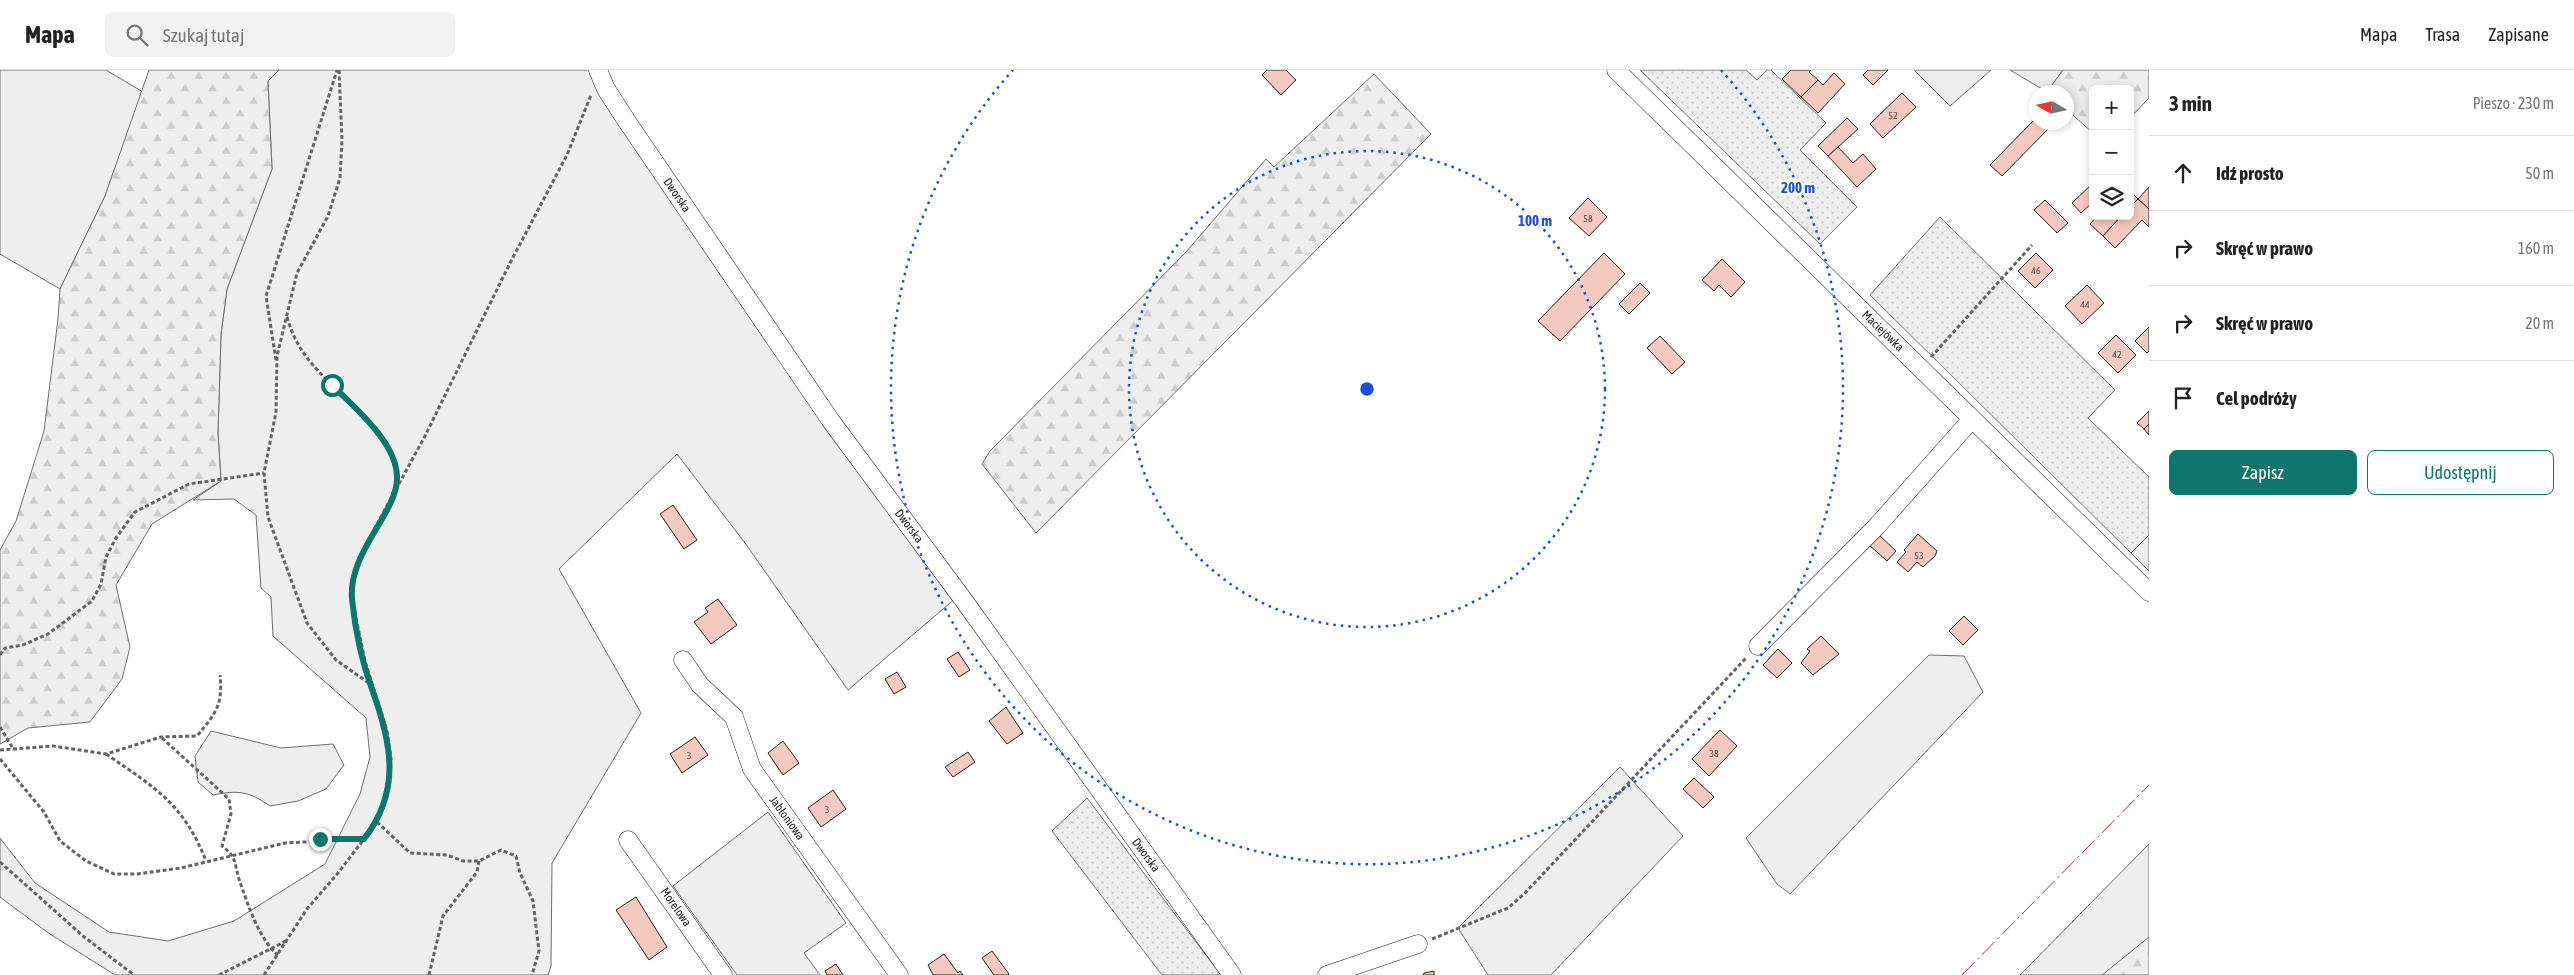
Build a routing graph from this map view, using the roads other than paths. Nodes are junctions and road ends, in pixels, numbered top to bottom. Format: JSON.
{"nodes":[{"id":1,"x":598,"y":70,"type":"edge"},
{"id":2,"x":1616,"y":70,"type":"edge"},
{"id":3,"x":1972,"y":418,"type":"junction"},
{"id":4,"x":2149,"y":592,"type":"edge"},
{"id":5,"x":1758,"y":646,"type":"road end"},
{"id":6,"x":683,"y":660,"type":"dead end"},
{"id":7,"x":628,"y":840,"type":"dead end"},
{"id":8,"x":1418,"y":944,"type":"road end"},
{"id":9,"x":723,"y":975,"type":"edge"},
{"id":10,"x":899,"y":975,"type":"edge"},
{"id":11,"x":1232,"y":975,"type":"edge"},
{"id":12,"x":1327,"y":975,"type":"edge"}],
"edges":[{"from":1,"to":11,"type":"street","name":"Dworska"},
{"from":2,"to":3,"type":"street","name":"Maciejówka"},
{"from":3,"to":4,"type":"street","name":"Maciejówka"},
{"from":3,"to":5,"type":"street"},
{"from":6,"to":10,"type":"street","name":"Jabłoniowa"},
{"from":7,"to":9,"type":"street","name":"Morelowa"},
{"from":8,"to":12,"type":"street"}]}
